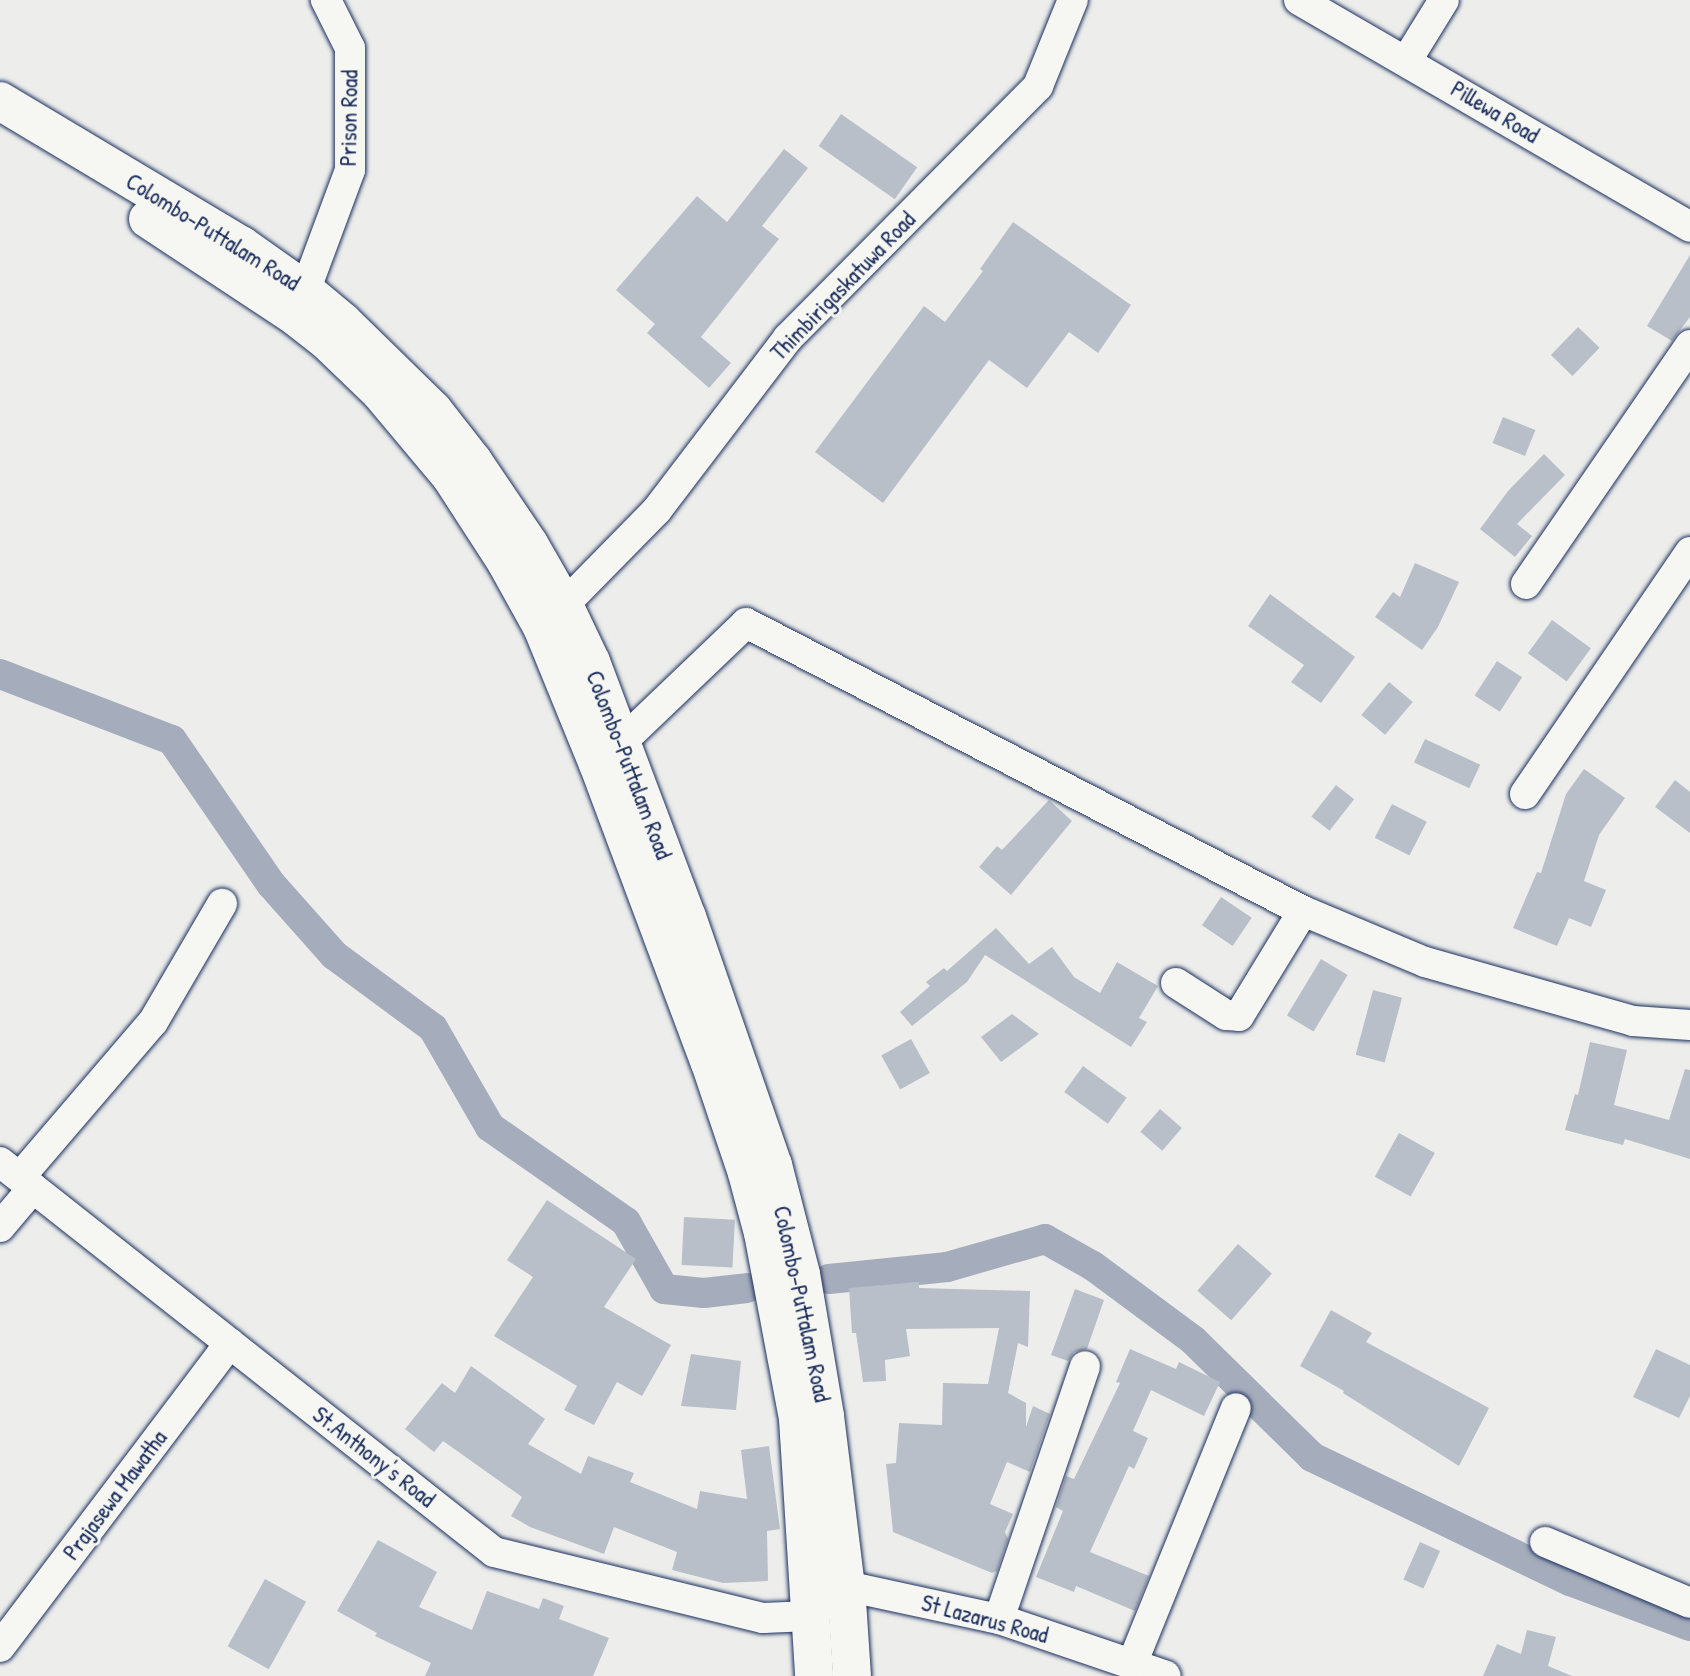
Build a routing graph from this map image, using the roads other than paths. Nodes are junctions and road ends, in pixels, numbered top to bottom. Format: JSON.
{"nodes":[{"id":1,"x":326,"y":0,"type":"edge"},
{"id":2,"x":1073,"y":0,"type":"edge"},
{"id":3,"x":1299,"y":0,"type":"edge"},
{"id":4,"x":1444,"y":0,"type":"edge"},
{"id":5,"x":1407,"y":60,"type":"junction"},
{"id":6,"x":0,"y":101,"type":"edge"},
{"id":7,"x":0,"y":127,"type":"edge"},
{"id":8,"x":1690,"y":228,"type":"edge"},
{"id":9,"x":300,"y":303,"type":"junction"},
{"id":10,"x":1690,"y":346,"type":"edge"},
{"id":11,"x":1690,"y":552,"type":"edge"},
{"id":12,"x":1526,"y":584,"type":"dead end"},
{"id":13,"x":553,"y":616,"type":"junction"},
{"id":14,"x":610,"y":754,"type":"junction"},
{"id":15,"x":1525,"y":794,"type":"dead end"},
{"id":16,"x":222,"y":904,"type":"dead end"},
{"id":17,"x":1303,"y":911,"type":"junction"},
{"id":18,"x":1176,"y":983,"type":"dead end"},
{"id":19,"x":1690,"y":1025,"type":"edge"},
{"id":20,"x":18,"y":1176,"type":"edge"},
{"id":21,"x":0,"y":1227,"type":"edge"},
{"id":22,"x":230,"y":1343,"type":"junction"},
{"id":23,"x":1085,"y":1366,"type":"dead end"},
{"id":24,"x":1236,"y":1408,"type":"dead end"},
{"id":25,"x":1545,"y":1542,"type":"dead end"},
{"id":26,"x":846,"y":1586,"type":"junction"},
{"id":27,"x":1690,"y":1603,"type":"edge"},
{"id":28,"x":810,"y":1616,"type":"junction"},
{"id":29,"x":999,"y":1619,"type":"junction"},
{"id":30,"x":0,"y":1647,"type":"edge"},
{"id":31,"x":1132,"y":1664,"type":"junction"},
{"id":32,"x":814,"y":1676,"type":"edge"},
{"id":33,"x":852,"y":1676,"type":"edge"},
{"id":34,"x":1166,"y":1676,"type":"edge"}],
"edges":[{"from":1,"to":9,"type":"street","name":"Prison Road"},
{"from":2,"to":13,"type":"street","name":"Thimbirigaskatuwa Road"},
{"from":3,"to":5,"type":"street","name":"Pillewa Road"},
{"from":4,"to":5,"type":"street"},
{"from":5,"to":8,"type":"street","name":"Pillewa Road"},
{"from":6,"to":9,"type":"highway","name":"Colombo-Puttalam Road"},
{"from":7,"to":9,"type":"highway","name":"Colombo-Puttalam Road"},
{"from":9,"to":13,"type":"highway","name":"Colombo-Puttalam Road"},
{"from":10,"to":12,"type":"street"},
{"from":11,"to":15,"type":"street"},
{"from":13,"to":14,"type":"highway","name":"Colombo-Puttalam Road"},
{"from":14,"to":17,"type":"street"},
{"from":14,"to":26,"type":"highway","name":"Colombo-Puttalam Road"},
{"from":14,"to":28,"type":"highway","name":"Colombo-Puttalam Road"},
{"from":16,"to":20,"type":"street"},
{"from":17,"to":18,"type":"street"},
{"from":17,"to":19,"type":"street"},
{"from":20,"to":21,"type":"street"},
{"from":20,"to":22,"type":"street","name":"St.Anthony's Road"},
{"from":22,"to":28,"type":"street","name":"St.Anthony's Road"},
{"from":22,"to":30,"type":"street","name":"Prajasewa Mawatha"},
{"from":23,"to":29,"type":"street"},
{"from":24,"to":31,"type":"street"},
{"from":25,"to":27,"type":"street"},
{"from":26,"to":28,"type":"street"},
{"from":26,"to":29,"type":"street","name":"St Lazarus Road"},
{"from":26,"to":33,"type":"highway","name":"Colombo-Puttalam Road"},
{"from":28,"to":32,"type":"highway","name":"Colombo-Puttalam Road"},
{"from":29,"to":31,"type":"street","name":"St Lazarus Road"},
{"from":31,"to":34,"type":"street","name":"St Lazarus Road"}]}
